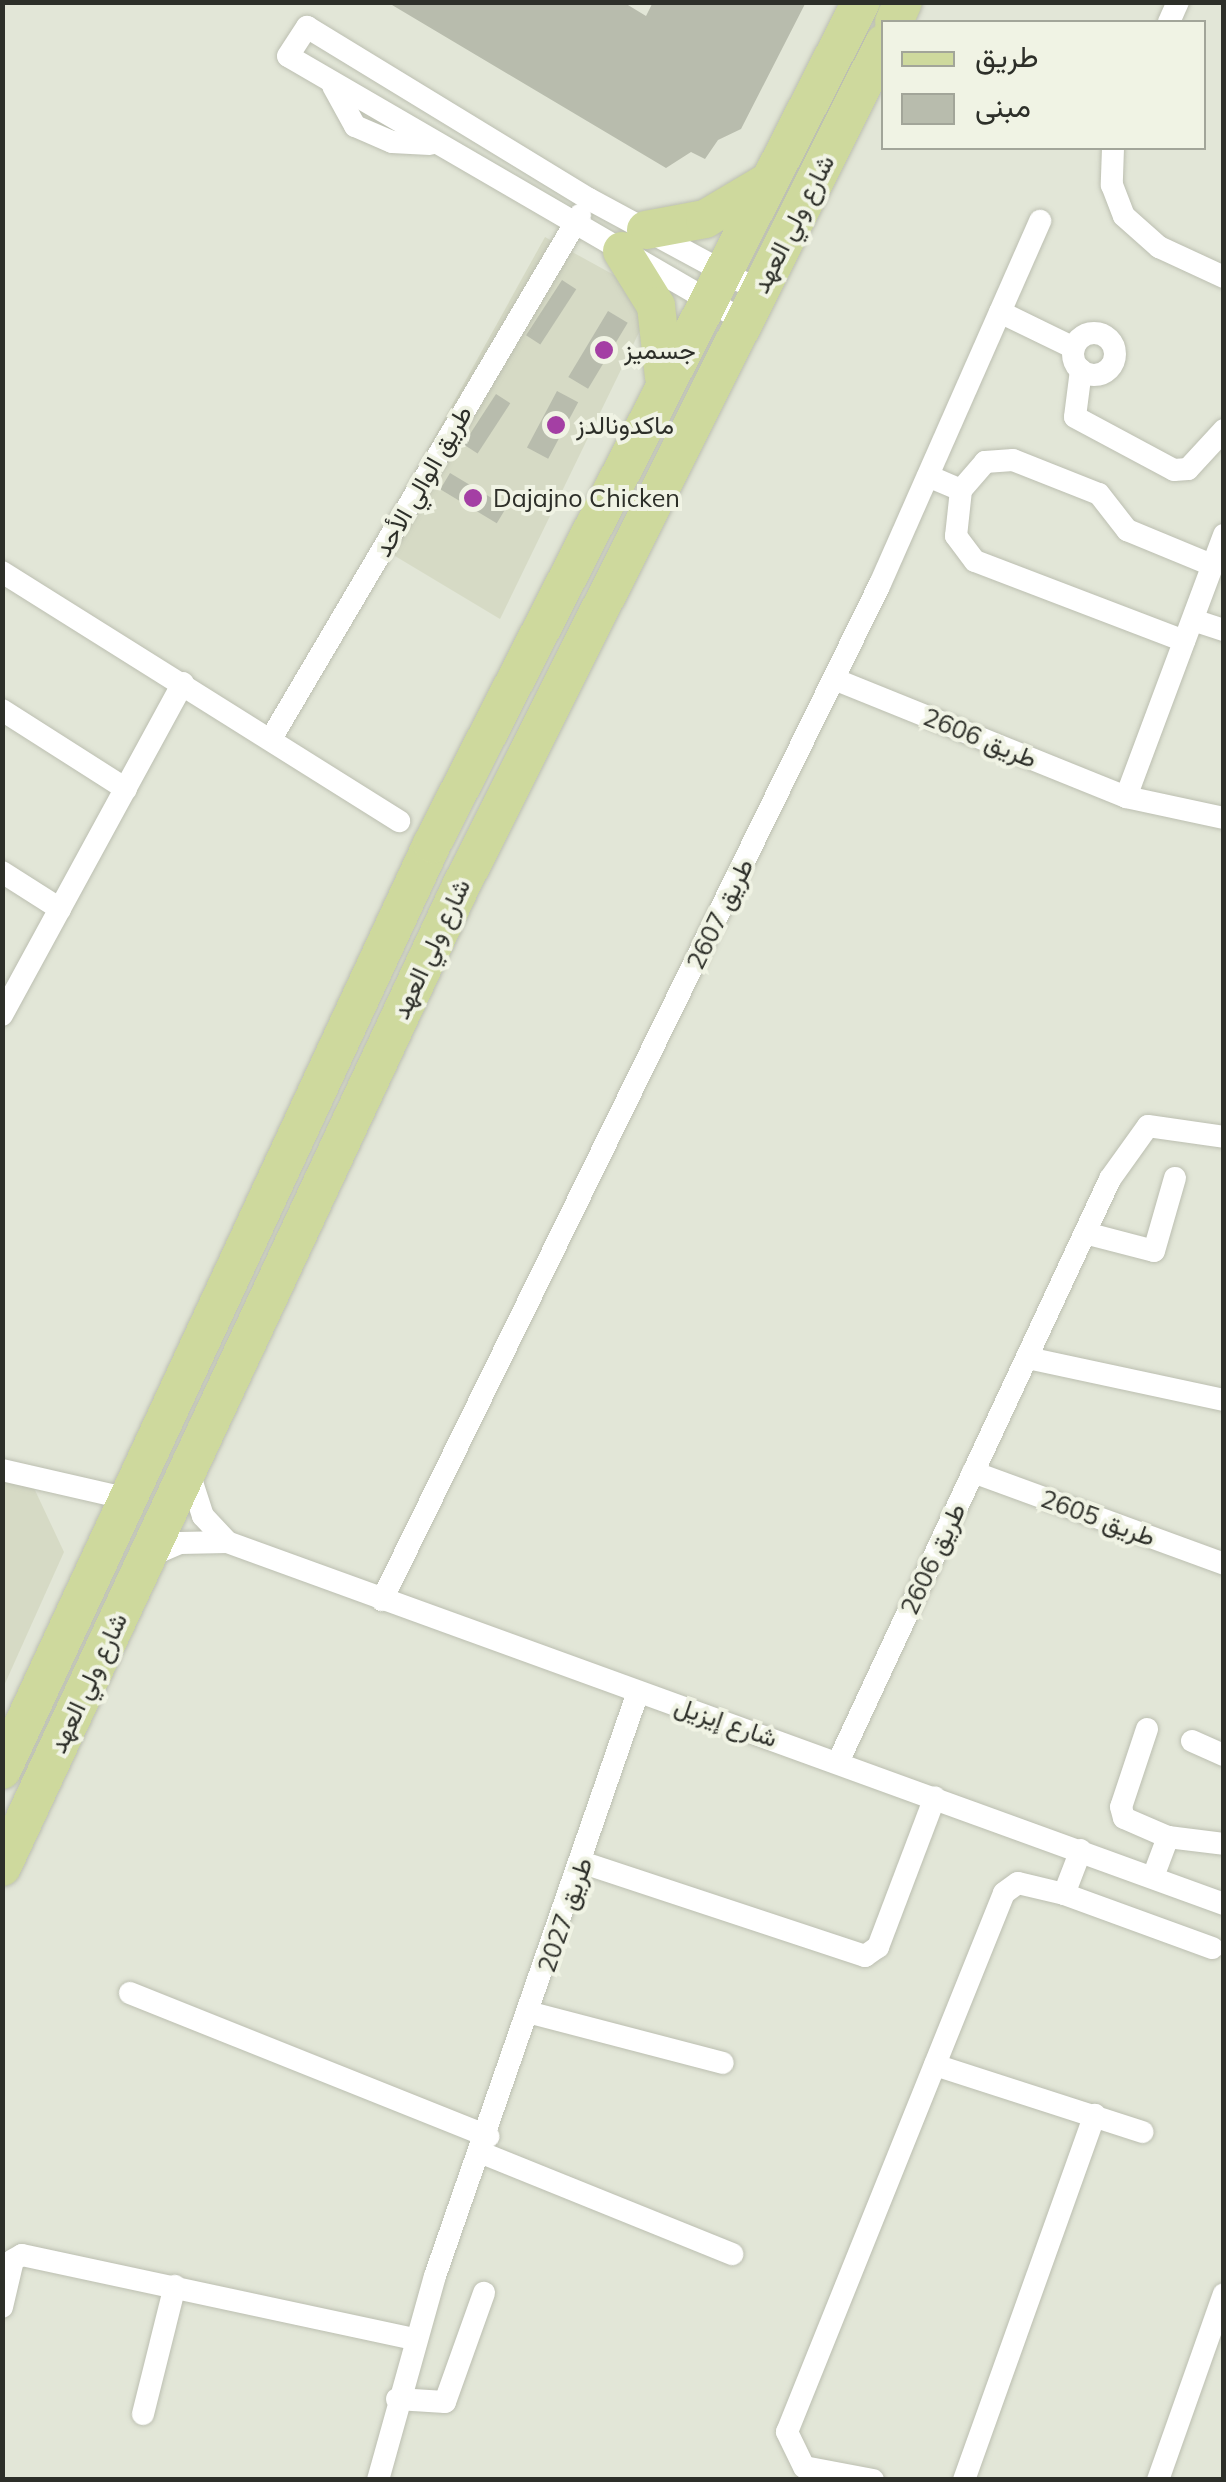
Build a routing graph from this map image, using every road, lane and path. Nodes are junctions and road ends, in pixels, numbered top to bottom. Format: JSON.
{"nodes":[{"id":1,"x":861,"y":2,"type":"edge"},
{"id":2,"x":881,"y":48,"type":"edge"},
{"id":3,"x":1113,"y":150,"type":"edge"},
{"id":4,"x":768,"y":181,"type":"junction"},
{"id":5,"x":589,"y":199,"type":"junction"},
{"id":6,"x":1040,"y":221,"type":"dead end"},
{"id":7,"x":575,"y":225,"type":"junction"},
{"id":8,"x":634,"y":240,"type":"junction"},
{"id":9,"x":1224,"y":276,"type":"edge"},
{"id":10,"x":732,"y":299,"type":"junction"},
{"id":11,"x":1000,"y":312,"type":"junction"},
{"id":12,"x":664,"y":376,"type":"junction"},
{"id":13,"x":1224,"y":430,"type":"edge"},
{"id":14,"x":928,"y":476,"type":"junction"},
{"id":15,"x":962,"y":490,"type":"junction"},
{"id":16,"x":1224,"y":535,"type":"edge"},
{"id":17,"x":1212,"y":565,"type":"junction"},
{"id":18,"x":2,"y":572,"type":"edge"},
{"id":19,"x":1188,"y":630,"type":"junction"},
{"id":20,"x":1224,"y":630,"type":"edge"},
{"id":21,"x":834,"y":679,"type":"junction"},
{"id":22,"x":184,"y":683,"type":"junction"},
{"id":23,"x":2,"y":710,"type":"edge"},
{"id":24,"x":272,"y":736,"type":"junction"},
{"id":25,"x":126,"y":789,"type":"junction"},
{"id":26,"x":1126,"y":797,"type":"junction"},
{"id":27,"x":1224,"y":818,"type":"edge"},
{"id":28,"x":398,"y":821,"type":"dead end"},
{"id":29,"x":2,"y":872,"type":"edge"},
{"id":30,"x":60,"y":909,"type":"junction"},
{"id":31,"x":2,"y":1015,"type":"edge"},
{"id":32,"x":1224,"y":1137,"type":"edge"},
{"id":33,"x":1175,"y":1178,"type":"dead end"},
{"id":34,"x":1085,"y":1233,"type":"junction"},
{"id":35,"x":1028,"y":1358,"type":"junction"},
{"id":36,"x":1224,"y":1400,"type":"edge"},
{"id":37,"x":188,"y":1467,"type":"junction"},
{"id":38,"x":2,"y":1470,"type":"edge"},
{"id":39,"x":974,"y":1472,"type":"junction"},
{"id":40,"x":129,"y":1499,"type":"junction"},
{"id":41,"x":164,"y":1516,"type":"junction"},
{"id":42,"x":227,"y":1542,"type":"junction"},
{"id":43,"x":147,"y":1557,"type":"junction"},
{"id":44,"x":1224,"y":1564,"type":"edge"},
{"id":45,"x":382,"y":1600,"type":"junction"},
{"id":46,"x":638,"y":1692,"type":"junction"},
{"id":47,"x":1147,"y":1730,"type":"dead end"},
{"id":48,"x":1192,"y":1741,"type":"dead end"},
{"id":49,"x":1224,"y":1756,"type":"edge"},
{"id":50,"x":839,"y":1760,"type":"junction"},
{"id":51,"x":2,"y":1770,"type":"edge"},
{"id":52,"x":936,"y":1797,"type":"junction"},
{"id":53,"x":1168,"y":1836,"type":"junction"},
{"id":54,"x":1224,"y":1844,"type":"edge"},
{"id":55,"x":1082,"y":1850,"type":"junction"},
{"id":56,"x":584,"y":1863,"type":"junction"},
{"id":57,"x":2,"y":1867,"type":"edge"},
{"id":58,"x":1154,"y":1877,"type":"junction"},
{"id":59,"x":1064,"y":1894,"type":"junction"},
{"id":60,"x":1224,"y":1904,"type":"edge"},
{"id":61,"x":1212,"y":1948,"type":"dead end"},
{"id":62,"x":130,"y":1992,"type":"dead end"},
{"id":63,"x":531,"y":2012,"type":"junction"},
{"id":64,"x":722,"y":2063,"type":"dead end"},
{"id":65,"x":935,"y":2065,"type":"junction"},
{"id":66,"x":1095,"y":2115,"type":"junction"},
{"id":67,"x":1142,"y":2132,"type":"dead end"},
{"id":68,"x":485,"y":2144,"type":"junction"},
{"id":69,"x":732,"y":2254,"type":"dead end"},
{"id":70,"x":174,"y":2286,"type":"junction"},
{"id":71,"x":484,"y":2292,"type":"dead end"},
{"id":72,"x":1224,"y":2294,"type":"edge"},
{"id":73,"x":2,"y":2307,"type":"edge"},
{"id":74,"x":415,"y":2339,"type":"junction"},
{"id":75,"x":398,"y":2400,"type":"junction"},
{"id":76,"x":143,"y":2414,"type":"dead end"},
{"id":77,"x":870,"y":2479,"type":"edge"},
{"id":78,"x":378,"y":2480,"type":"edge"},
{"id":79,"x":964,"y":2480,"type":"edge"},
{"id":80,"x":1158,"y":2480,"type":"edge"}],
"edges":[{"from":1,"to":4,"type":"main road","name":"شارع ولي العهد"},
{"from":2,"to":10,"type":"main road","name":"شارع ولي العهد"},
{"from":3,"to":9,"type":"street"},
{"from":4,"to":8,"type":"main road"},
{"from":4,"to":10,"type":"main road","name":"شارع ولي العهد"},
{"from":5,"to":7,"type":"street","name":"طريق الوالي الأحد"},
{"from":5,"to":7,"type":"street"},
{"from":5,"to":8,"type":"street"},
{"from":6,"to":11,"type":"street","name":"طريق 2607"},
{"from":7,"to":8,"type":"street"},
{"from":7,"to":24,"type":"street","name":"طريق الوالي الأحد"},
{"from":8,"to":10,"type":"street"},
{"from":8,"to":10,"type":"street"},
{"from":8,"to":12,"type":"main road"},
{"from":10,"to":12,"type":"main road","name":"شارع ولي العهد"},
{"from":10,"to":37,"type":"main road","name":"شارع ولي العهد"},
{"from":11,"to":13,"type":"street"},
{"from":11,"to":14,"type":"street","name":"طريق 2607"},
{"from":12,"to":40,"type":"main road","name":"شارع ولي العهد"},
{"from":14,"to":15,"type":"street"},
{"from":14,"to":21,"type":"street","name":"طريق 2607"},
{"from":15,"to":17,"type":"street"},
{"from":15,"to":19,"type":"street"},
{"from":16,"to":17,"type":"street"},
{"from":17,"to":19,"type":"street"},
{"from":18,"to":22,"type":"street"},
{"from":19,"to":20,"type":"street"},
{"from":19,"to":26,"type":"street"},
{"from":21,"to":26,"type":"street","name":"طريق 2606"},
{"from":21,"to":45,"type":"street","name":"طريق 2607"},
{"from":22,"to":24,"type":"street"},
{"from":22,"to":25,"type":"street"},
{"from":23,"to":25,"type":"street"},
{"from":24,"to":28,"type":"street"},
{"from":25,"to":30,"type":"street"},
{"from":26,"to":27,"type":"street","name":"طريق 2606"},
{"from":29,"to":30,"type":"street"},
{"from":30,"to":31,"type":"street"},
{"from":32,"to":34,"type":"street","name":"طريق 2606"},
{"from":33,"to":34,"type":"street"},
{"from":34,"to":35,"type":"street","name":"طريق 2606"},
{"from":35,"to":36,"type":"street"},
{"from":35,"to":39,"type":"street","name":"طريق 2606"},
{"from":37,"to":41,"type":"main road","name":"شارع ولي العهد"},
{"from":37,"to":42,"type":"street"},
{"from":38,"to":40,"type":"street"},
{"from":39,"to":44,"type":"street","name":"طريق 2605"},
{"from":39,"to":50,"type":"street","name":"طريق 2606"},
{"from":40,"to":41,"type":"main road"},
{"from":40,"to":51,"type":"main road","name":"شارع ولي العهد"},
{"from":41,"to":43,"type":"main road","name":"شارع ولي العهد"},
{"from":42,"to":43,"type":"street","name":"شارع إيزيل"},
{"from":42,"to":45,"type":"street","name":"شارع إيزيل"},
{"from":43,"to":57,"type":"main road","name":"شارع ولي العهد"},
{"from":45,"to":46,"type":"street","name":"شارع إيزيل"},
{"from":46,"to":50,"type":"street","name":"شارع إيزيل"},
{"from":46,"to":56,"type":"street","name":"طريق 2027"},
{"from":47,"to":53,"type":"street"},
{"from":48,"to":49,"type":"street"},
{"from":50,"to":52,"type":"street","name":"شارع إيزيل"},
{"from":52,"to":55,"type":"street","name":"شارع إيزيل"},
{"from":52,"to":56,"type":"street"},
{"from":53,"to":54,"type":"street"},
{"from":53,"to":58,"type":"street"},
{"from":55,"to":58,"type":"street","name":"شارع إيزيل"},
{"from":55,"to":59,"type":"street"},
{"from":56,"to":63,"type":"street","name":"طريق 2027"},
{"from":58,"to":60,"type":"street","name":"شارع إيزيل"},
{"from":59,"to":61,"type":"street"},
{"from":59,"to":65,"type":"street"},
{"from":62,"to":68,"type":"street"},
{"from":63,"to":64,"type":"street"},
{"from":63,"to":68,"type":"street","name":"طريق 2027"},
{"from":65,"to":66,"type":"street"},
{"from":65,"to":77,"type":"street"},
{"from":66,"to":67,"type":"street"},
{"from":66,"to":79,"type":"street"},
{"from":68,"to":69,"type":"street"},
{"from":68,"to":74,"type":"street","name":"طريق 2027"},
{"from":70,"to":73,"type":"street"},
{"from":70,"to":74,"type":"street"},
{"from":70,"to":76,"type":"street"},
{"from":71,"to":75,"type":"street"},
{"from":72,"to":80,"type":"street"},
{"from":74,"to":75,"type":"street","name":"طريق 2027"},
{"from":75,"to":78,"type":"street","name":"طريق 2027"}]}
